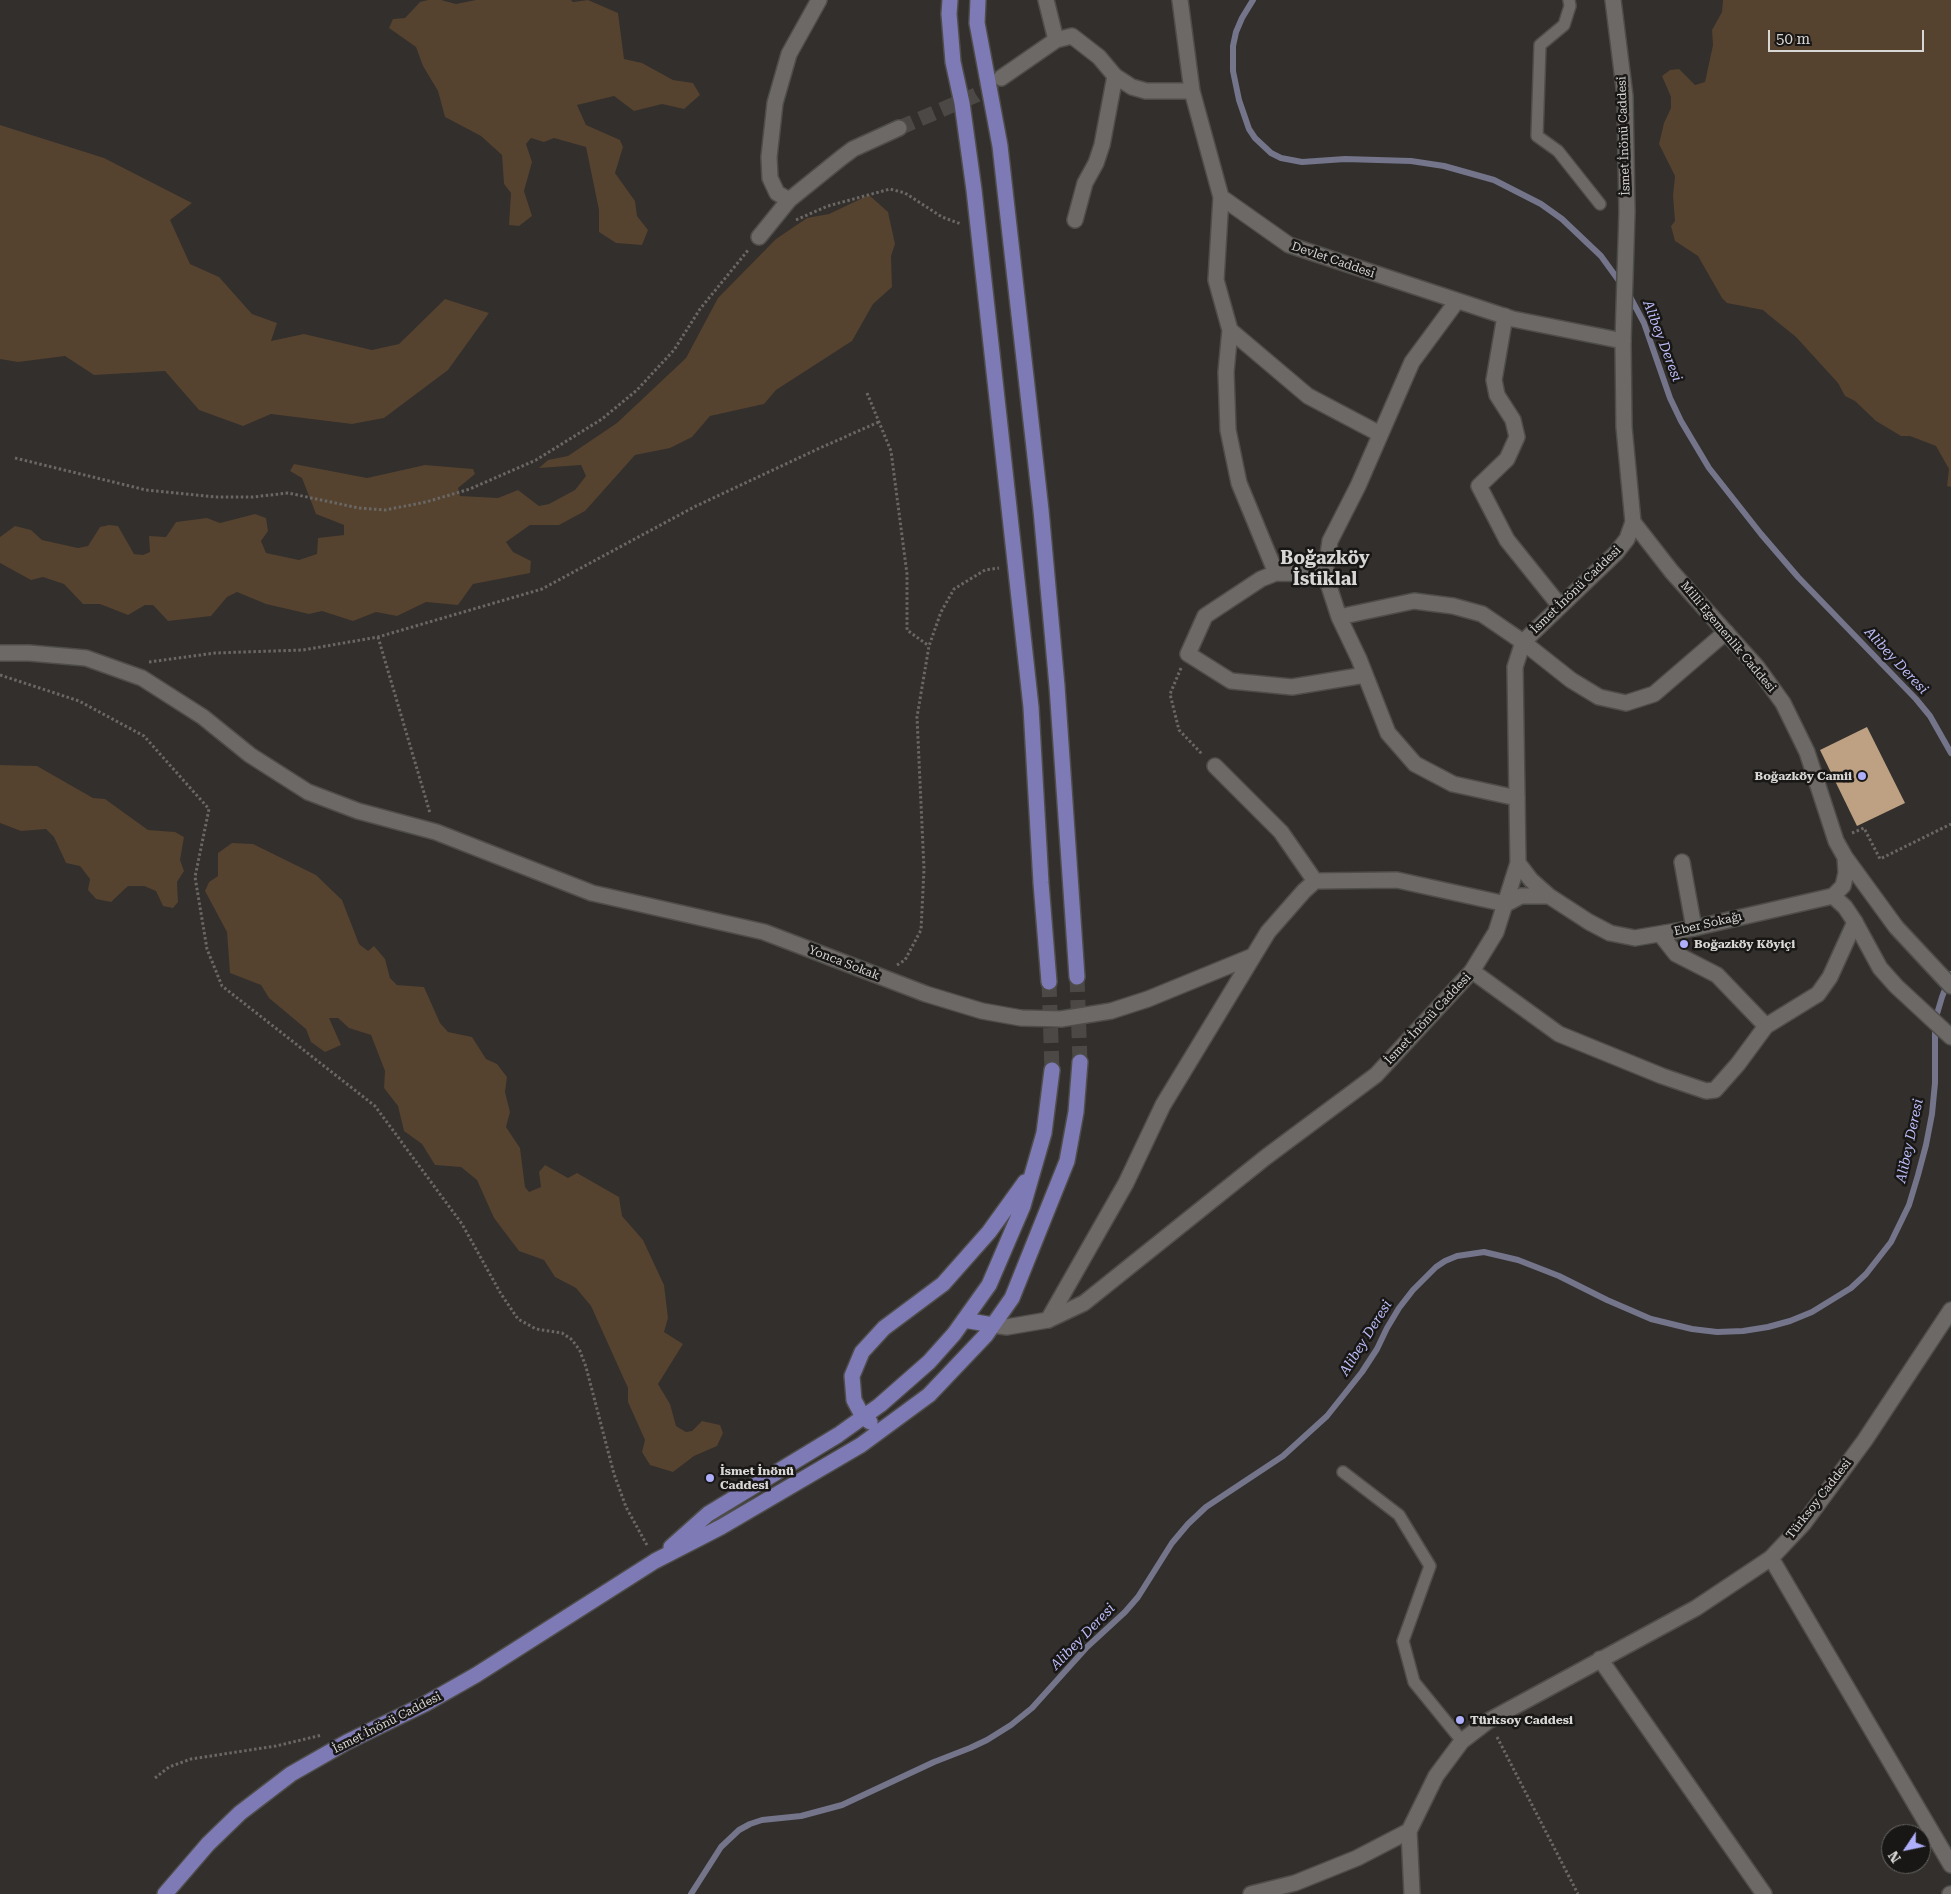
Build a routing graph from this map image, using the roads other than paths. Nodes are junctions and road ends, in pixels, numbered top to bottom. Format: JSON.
{"nodes":[{"id":1,"x":819,"y":0,"type":"edge"},
{"id":2,"x":950,"y":0,"type":"edge"},
{"id":3,"x":978,"y":0,"type":"edge"},
{"id":4,"x":1046,"y":0,"type":"edge"},
{"id":5,"x":1180,"y":0,"type":"edge"},
{"id":6,"x":1569,"y":0,"type":"edge"},
{"id":7,"x":1613,"y":0,"type":"edge"},
{"id":8,"x":1056,"y":40,"type":"junction"},
{"id":9,"x":1115,"y":76,"type":"junction"},
{"id":10,"x":1001,"y":78,"type":"tunnel mouth"},
{"id":11,"x":1192,"y":91,"type":"junction"},
{"id":12,"x":899,"y":128,"type":"tunnel mouth"},
{"id":13,"x":1221,"y":197,"type":"junction"},
{"id":14,"x":790,"y":200,"type":"junction"},
{"id":15,"x":1600,"y":204,"type":"dead end"},
{"id":16,"x":1075,"y":220,"type":"dead end"},
{"id":17,"x":759,"y":237,"type":"road end"},
{"id":18,"x":1457,"y":301,"type":"junction"},
{"id":19,"x":1505,"y":316,"type":"junction"},
{"id":20,"x":1230,"y":330,"type":"junction"},
{"id":21,"x":1623,"y":340,"type":"junction"},
{"id":22,"x":1380,"y":434,"type":"junction"},
{"id":23,"x":1633,"y":522,"type":"junction"},
{"id":24,"x":1654,"y":550,"type":"junction"},
{"id":25,"x":1616,"y":553,"type":"junction"},
{"id":26,"x":1276,"y":573,"type":"junction"},
{"id":27,"x":1326,"y":574,"type":"junction"},
{"id":28,"x":1560,"y":606,"type":"junction"},
{"id":29,"x":1339,"y":617,"type":"junction"},
{"id":30,"x":1726,"y":632,"type":"junction"},
{"id":31,"x":1523,"y":642,"type":"junction"},
{"id":32,"x":0,"y":653,"type":"edge"},
{"id":33,"x":1365,"y":675,"type":"junction"},
{"id":34,"x":1215,"y":766,"type":"road end"},
{"id":35,"x":1517,"y":798,"type":"junction"},
{"id":36,"x":1845,"y":858,"type":"junction"},
{"id":37,"x":1682,"y":862,"type":"dead end"},
{"id":38,"x":1518,"y":863,"type":"junction"},
{"id":39,"x":1315,"y":881,"type":"junction"},
{"id":40,"x":1549,"y":896,"type":"junction"},
{"id":41,"x":1832,"y":896,"type":"junction"},
{"id":42,"x":1506,"y":904,"type":"junction"},
{"id":43,"x":1855,"y":922,"type":"junction"},
{"id":44,"x":1694,"y":928,"type":"junction"},
{"id":45,"x":1662,"y":935,"type":"junction"},
{"id":46,"x":1253,"y":956,"type":"junction"},
{"id":47,"x":1472,"y":971,"type":"junction"},
{"id":48,"x":1077,"y":977,"type":"tunnel mouth"},
{"id":49,"x":1049,"y":982,"type":"tunnel mouth"},
{"id":50,"x":1951,"y":986,"type":"edge"},
{"id":51,"x":1766,"y":1026,"type":"junction"},
{"id":52,"x":1951,"y":1037,"type":"edge"},
{"id":53,"x":1080,"y":1062,"type":"tunnel mouth"},
{"id":54,"x":1052,"y":1070,"type":"tunnel mouth"},
{"id":55,"x":1034,"y":1167,"type":"junction"},
{"id":56,"x":1951,"y":1310,"type":"edge"},
{"id":57,"x":964,"y":1320,"type":"junction"},
{"id":58,"x":1048,"y":1320,"type":"junction"},
{"id":59,"x":993,"y":1325,"type":"junction"},
{"id":60,"x":864,"y":1417,"type":"junction"},
{"id":61,"x":881,"y":1430,"type":"junction"},
{"id":62,"x":1343,"y":1472,"type":"dead end"},
{"id":63,"x":1771,"y":1558,"type":"junction"},
{"id":64,"x":655,"y":1561,"type":"junction"},
{"id":65,"x":1600,"y":1659,"type":"junction"},
{"id":66,"x":1462,"y":1741,"type":"junction"},
{"id":67,"x":1409,"y":1832,"type":"junction"},
{"id":68,"x":1951,"y":1865,"type":"edge"},
{"id":69,"x":165,"y":1894,"type":"edge"},
{"id":70,"x":1251,"y":1894,"type":"edge"},
{"id":71,"x":1412,"y":1894,"type":"edge"},
{"id":72,"x":1764,"y":1894,"type":"edge"}],
"edges":[{"from":1,"to":14,"type":"street"},
{"from":2,"to":49,"type":"main road"},
{"from":3,"to":48,"type":"main road"},
{"from":4,"to":8,"type":"street"},
{"from":5,"to":11,"type":"street"},
{"from":6,"to":15,"type":"lane"},
{"from":7,"to":21,"type":"street","name":"İsmet İnönü Caddesi"},
{"from":8,"to":9,"type":"street"},
{"from":8,"to":10,"type":"street"},
{"from":9,"to":11,"type":"street"},
{"from":9,"to":16,"type":"street"},
{"from":11,"to":13,"type":"street"},
{"from":12,"to":14,"type":"street"},
{"from":13,"to":18,"type":"street","name":"Devlet Caddesi"},
{"from":13,"to":20,"type":"street"},
{"from":14,"to":17,"type":"street"},
{"from":18,"to":19,"type":"street","name":"Devlet Caddesi"},
{"from":18,"to":22,"type":"street"},
{"from":19,"to":21,"type":"street","name":"Devlet Caddesi"},
{"from":19,"to":28,"type":"street"},
{"from":20,"to":22,"type":"street"},
{"from":20,"to":26,"type":"street"},
{"from":21,"to":23,"type":"street"},
{"from":22,"to":27,"type":"street"},
{"from":23,"to":24,"type":"street","name":"Milli Egemenlik Caddesi"},
{"from":23,"to":25,"type":"street","name":"İsmet İnönü Caddesi"},
{"from":24,"to":25,"type":"street"},
{"from":24,"to":30,"type":"street","name":"Milli Egemenlik Caddesi"},
{"from":25,"to":28,"type":"street","name":"İsmet İnönü Caddesi"},
{"from":26,"to":27,"type":"street"},
{"from":26,"to":33,"type":"street"},
{"from":27,"to":29,"type":"street"},
{"from":28,"to":31,"type":"street","name":"İsmet İnönü Caddesi"},
{"from":29,"to":31,"type":"street"},
{"from":29,"to":33,"type":"street"},
{"from":30,"to":31,"type":"street"},
{"from":30,"to":36,"type":"street","name":"Milli Egemenlik Caddesi"},
{"from":31,"to":35,"type":"street","name":"İsmet İnönü Caddesi"},
{"from":32,"to":46,"type":"street","name":"Yonca Sokak"},
{"from":33,"to":35,"type":"street"},
{"from":34,"to":39,"type":"street"},
{"from":35,"to":38,"type":"street","name":"İsmet İnönü Caddesi"},
{"from":36,"to":41,"type":"street"},
{"from":36,"to":50,"type":"street","name":"Milli Egemenlik Caddesi"},
{"from":37,"to":44,"type":"street"},
{"from":38,"to":40,"type":"street","name":"Eber Sokağı"},
{"from":38,"to":42,"type":"street","name":"İsmet İnönü Caddesi"},
{"from":39,"to":42,"type":"street"},
{"from":39,"to":46,"type":"street"},
{"from":40,"to":42,"type":"street"},
{"from":40,"to":45,"type":"street","name":"Eber Sokağı"},
{"from":41,"to":43,"type":"street"},
{"from":41,"to":44,"type":"street","name":"Eber Sokağı"},
{"from":42,"to":47,"type":"street","name":"İsmet İnönü Caddesi"},
{"from":43,"to":51,"type":"street"},
{"from":43,"to":52,"type":"street"},
{"from":44,"to":45,"type":"street","name":"Eber Sokağı"},
{"from":45,"to":51,"type":"street"},
{"from":46,"to":58,"type":"street"},
{"from":47,"to":51,"type":"street"},
{"from":47,"to":58,"type":"street","name":"İsmet İnönü Caddesi"},
{"from":53,"to":59,"type":"main road"},
{"from":54,"to":55,"type":"main road"},
{"from":55,"to":57,"type":"main road"},
{"from":55,"to":60,"type":"main road"},
{"from":56,"to":63,"type":"street","name":"Türksoy Caddesi"},
{"from":57,"to":59,"type":"main road"},
{"from":57,"to":60,"type":"main road"},
{"from":58,"to":59,"type":"street","name":"İsmet İnönü Caddesi"},
{"from":59,"to":61,"type":"main road"},
{"from":60,"to":61,"type":"main road"},
{"from":60,"to":64,"type":"main road"},
{"from":61,"to":64,"type":"main road"},
{"from":62,"to":66,"type":"lane"},
{"from":63,"to":65,"type":"street","name":"Türksoy Caddesi"},
{"from":63,"to":68,"type":"street"},
{"from":64,"to":69,"type":"main road","name":"İsmet İnönü Caddesi"},
{"from":65,"to":66,"type":"street","name":"Türksoy Caddesi"},
{"from":65,"to":72,"type":"street"},
{"from":66,"to":67,"type":"street","name":"Türksoy Caddesi"},
{"from":67,"to":70,"type":"street"},
{"from":67,"to":71,"type":"street"}]}
